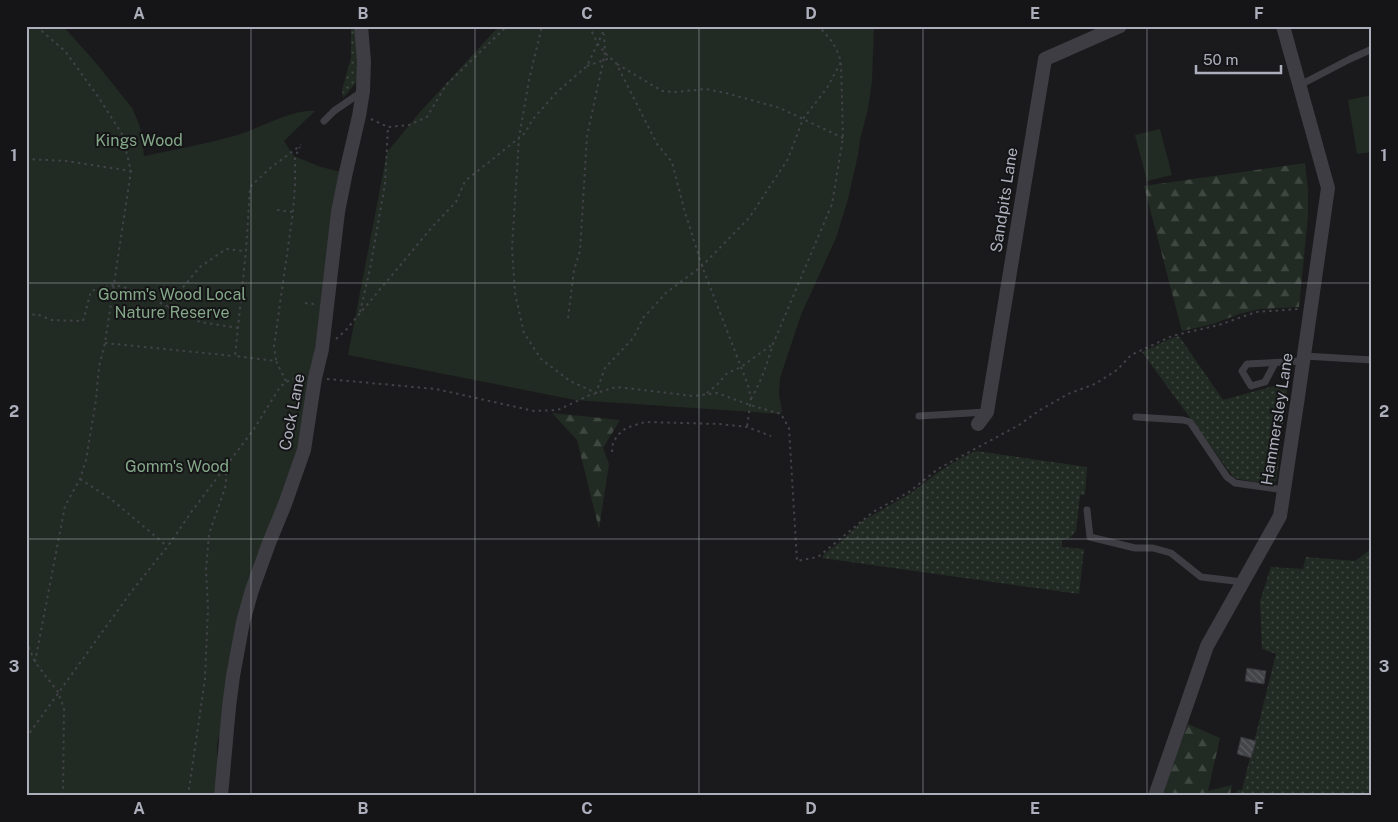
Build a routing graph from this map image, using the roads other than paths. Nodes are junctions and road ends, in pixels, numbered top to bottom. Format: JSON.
{"nodes":[{"id":1,"x":361,"y":26,"type":"edge"},
{"id":2,"x":1120,"y":26,"type":"edge"},
{"id":3,"x":1283,"y":26,"type":"edge"},
{"id":4,"x":1372,"y":49,"type":"edge"},
{"id":5,"x":1300,"y":85,"type":"junction"},
{"id":6,"x":363,"y":91,"type":"junction"},
{"id":7,"x":324,"y":121,"type":"dead end"},
{"id":8,"x":1304,"y":359,"type":"junction"},
{"id":9,"x":1372,"y":360,"type":"edge"},
{"id":10,"x":1275,"y":363,"type":"junction"},
{"id":11,"x":987,"y":412,"type":"junction"},
{"id":12,"x":919,"y":416,"type":"dead end"},
{"id":13,"x":1136,"y":417,"type":"dead end"},
{"id":14,"x":978,"y":424,"type":"dead end"},
{"id":15,"x":1284,"y":490,"type":"junction"},
{"id":16,"x":1088,"y":510,"type":"dead end"},
{"id":17,"x":1243,"y":582,"type":"junction"},
{"id":18,"x":221,"y":796,"type":"edge"},
{"id":19,"x":1155,"y":796,"type":"edge"}],
"edges":[{"from":1,"to":6,"type":"street","name":"Cock Lane"},
{"from":2,"to":11,"type":"street","name":"Sandpits Lane"},
{"from":3,"to":5,"type":"street","name":"Hammersley Lane"},
{"from":4,"to":5,"type":"lane"},
{"from":5,"to":8,"type":"street","name":"Hammersley Lane"},
{"from":6,"to":7,"type":"lane"},
{"from":6,"to":18,"type":"street","name":"Cock Lane"},
{"from":8,"to":9,"type":"lane"},
{"from":8,"to":10,"type":"lane"},
{"from":8,"to":15,"type":"street","name":"Hammersley Lane"},
{"from":10,"to":10,"type":"lane"},
{"from":11,"to":12,"type":"lane"},
{"from":11,"to":14,"type":"street","name":"Sandpits Lane"},
{"from":13,"to":15,"type":"lane"},
{"from":15,"to":17,"type":"street","name":"Hammersley Lane"},
{"from":16,"to":17,"type":"lane"},
{"from":17,"to":19,"type":"street","name":"Hammersley Lane"}]}
